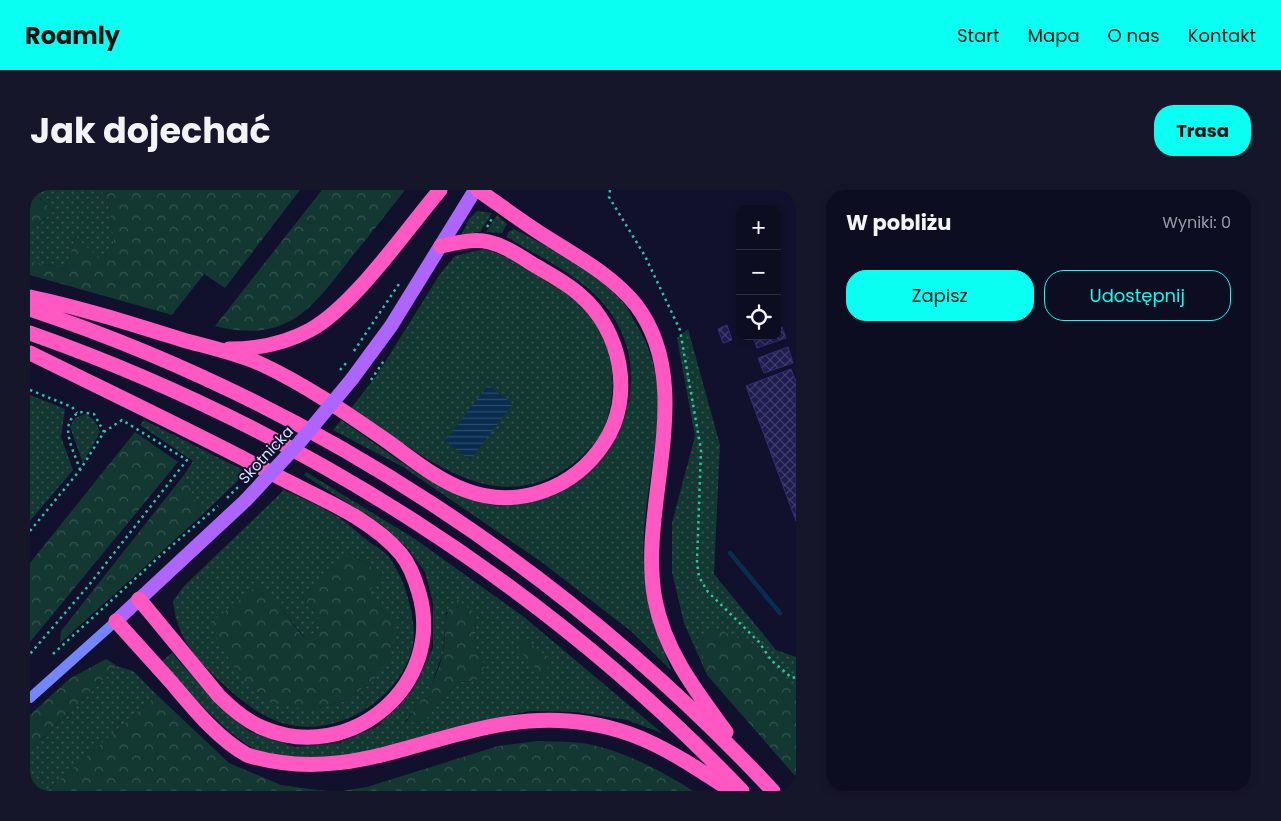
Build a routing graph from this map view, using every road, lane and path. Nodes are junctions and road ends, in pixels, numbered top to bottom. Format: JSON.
{"nodes":[{"id":1,"x":440,"y":190,"type":"edge"},
{"id":2,"x":477,"y":190,"type":"edge"},
{"id":3,"x":610,"y":190,"type":"edge"},
{"id":4,"x":494,"y":214,"type":"dead end"},
{"id":5,"x":484,"y":232,"type":"dead end"},
{"id":6,"x":441,"y":246,"type":"junction"},
{"id":7,"x":404,"y":276,"type":"dead end"},
{"id":8,"x":30,"y":296,"type":"edge"},
{"id":9,"x":30,"y":308,"type":"edge"},
{"id":10,"x":30,"y":333,"type":"edge"},
{"id":11,"x":215,"y":349,"type":"junction"},
{"id":12,"x":30,"y":353,"type":"edge"},
{"id":13,"x":337,"y":375,"type":"dead end"},
{"id":14,"x":30,"y":390,"type":"edge"},
{"id":15,"x":77,"y":413,"type":"junction"},
{"id":16,"x":104,"y":432,"type":"junction"},
{"id":17,"x":80,"y":470,"type":"junction"},
{"id":18,"x":240,"y":485,"type":"dead end"},
{"id":19,"x":227,"y":498,"type":"dead end"},
{"id":20,"x":219,"y":504,"type":"dead end"},
{"id":21,"x":30,"y":531,"type":"edge"},
{"id":22,"x":139,"y":599,"type":"junction"},
{"id":23,"x":116,"y":620,"type":"junction"},
{"id":24,"x":30,"y":654,"type":"edge"},
{"id":25,"x":54,"y":654,"type":"dead end"},
{"id":26,"x":796,"y":677,"type":"edge"},
{"id":27,"x":30,"y":698,"type":"edge"},
{"id":28,"x":753,"y":770,"type":"junction"},
{"id":29,"x":732,"y":791,"type":"edge"},
{"id":30,"x":742,"y":791,"type":"edge"},
{"id":31,"x":773,"y":791,"type":"edge"}],
"edges":[{"from":1,"to":11,"type":"highway"},
{"from":2,"to":6,"type":"main road","name":"Skotnicka"},
{"from":2,"to":28,"type":"highway"},
{"from":3,"to":26,"type":"path"},
{"from":4,"to":5,"type":"path"},
{"from":6,"to":11,"type":"highway"},
{"from":6,"to":22,"type":"main road","name":"Skotnicka","bridge":true},
{"from":7,"to":13,"type":"path","bridge":true},
{"from":8,"to":11,"type":"highway"},
{"from":9,"to":28,"type":"highway"},
{"from":10,"to":30,"type":"highway"},
{"from":12,"to":22,"type":"highway"},
{"from":14,"to":15,"type":"path"},
{"from":15,"to":16,"type":"path"},
{"from":15,"to":17,"type":"path"},
{"from":16,"to":17,"type":"path"},
{"from":16,"to":24,"type":"path"},
{"from":17,"to":21,"type":"path"},
{"from":18,"to":19,"type":"path","bridge":true},
{"from":20,"to":25,"type":"path"},
{"from":22,"to":23,"type":"main road","name":"Skotnicka"},
{"from":23,"to":27,"type":"main road","name":"Skotnicka"},
{"from":23,"to":29,"type":"highway"},
{"from":28,"to":31,"type":"highway"}]}
